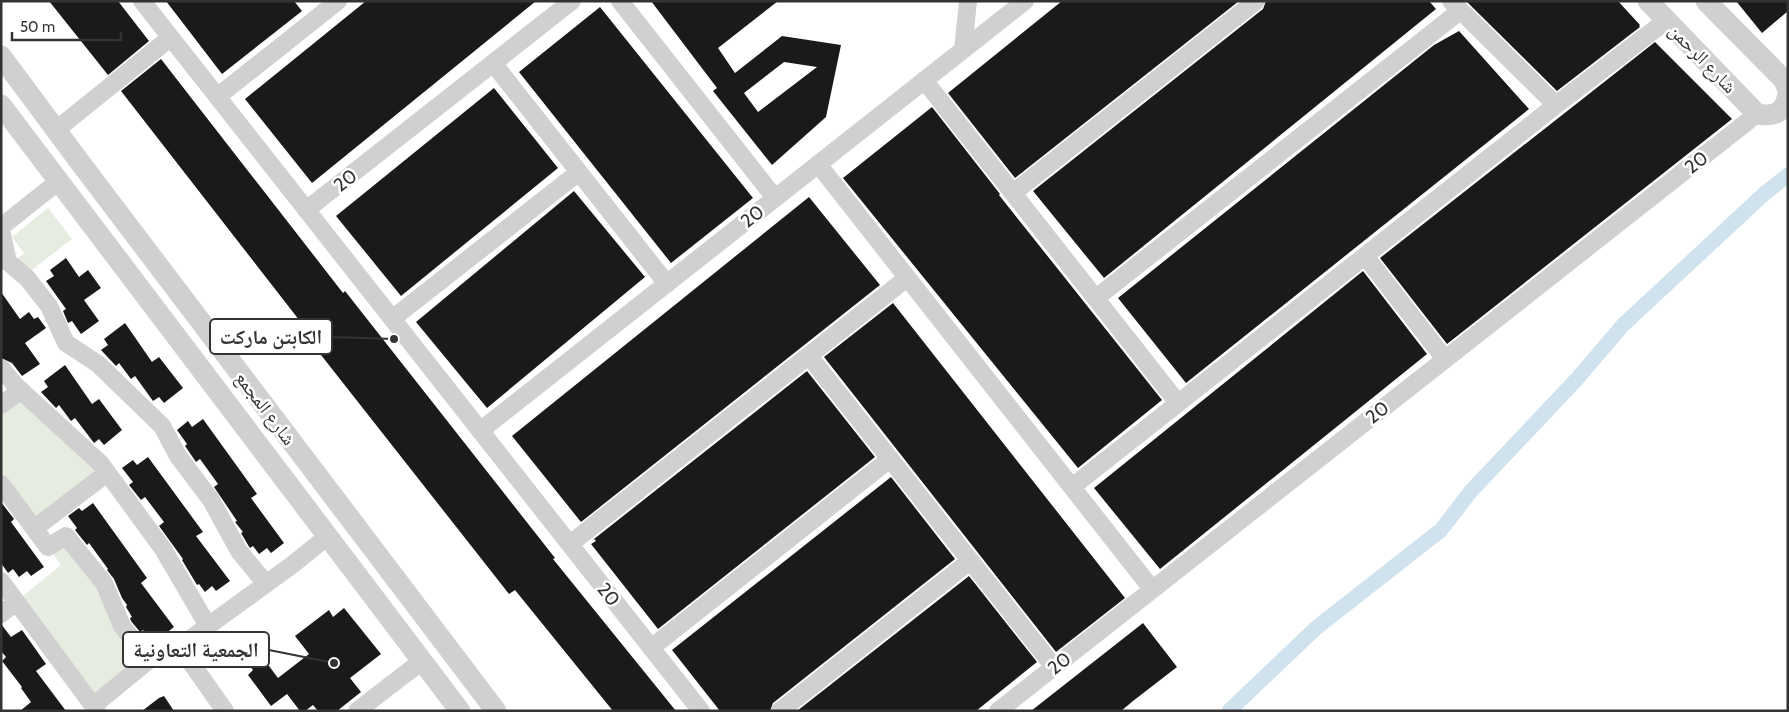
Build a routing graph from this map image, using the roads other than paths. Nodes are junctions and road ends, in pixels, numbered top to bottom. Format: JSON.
{"nodes":[{"id":1,"x":142,"y":1,"type":"edge"},
{"id":2,"x":338,"y":1,"type":"edge"},
{"id":3,"x":572,"y":1,"type":"edge"},
{"id":4,"x":620,"y":1,"type":"edge"},
{"id":5,"x":968,"y":1,"type":"edge"},
{"id":6,"x":1025,"y":1,"type":"edge"},
{"id":7,"x":1256,"y":1,"type":"edge"},
{"id":8,"x":1648,"y":1,"type":"edge"},
{"id":9,"x":1706,"y":1,"type":"edge"},
{"id":10,"x":1456,"y":6,"type":"edge"},
{"id":11,"x":319,"y":7,"type":"edge"},
{"id":12,"x":1667,"y":20,"type":"junction"},
{"id":13,"x":170,"y":38,"type":"junction"},
{"id":14,"x":963,"y":50,"type":"junction"},
{"id":15,"x":1,"y":56,"type":"edge"},
{"id":16,"x":493,"y":63,"type":"junction"},
{"id":17,"x":924,"y":80,"type":"junction"},
{"id":18,"x":1786,"y":88,"type":"edge"},
{"id":19,"x":217,"y":97,"type":"junction"},
{"id":20,"x":1,"y":105,"type":"edge"},
{"id":21,"x":1556,"y":105,"type":"junction"},
{"id":22,"x":1757,"y":114,"type":"junction"},
{"id":23,"x":56,"y":130,"type":"junction"},
{"id":24,"x":818,"y":164,"type":"junction"},
{"id":25,"x":82,"y":165,"type":"junction"},
{"id":26,"x":579,"y":172,"type":"junction"},
{"id":27,"x":59,"y":181,"type":"junction"},
{"id":28,"x":1013,"y":193,"type":"junction"},
{"id":29,"x":775,"y":198,"type":"junction"},
{"id":30,"x":306,"y":210,"type":"junction"},
{"id":31,"x":1,"y":228,"type":"edge"},
{"id":32,"x":1365,"y":256,"type":"junction"},
{"id":33,"x":5,"y":265,"type":"edge"},
{"id":34,"x":907,"y":278,"type":"junction"},
{"id":35,"x":667,"y":284,"type":"junction"},
{"id":36,"x":1096,"y":298,"type":"junction"},
{"id":37,"x":392,"y":319,"type":"junction"},
{"id":38,"x":809,"y":356,"type":"junction"},
{"id":39,"x":1445,"y":359,"type":"junction"},
{"id":40,"x":1,"y":368,"type":"edge"},
{"id":41,"x":21,"y":390,"type":"junction"},
{"id":42,"x":1178,"y":403,"type":"junction"},
{"id":43,"x":1,"y":405,"type":"edge"},
{"id":44,"x":480,"y":431,"type":"junction"},
{"id":45,"x":890,"y":459,"type":"junction"},
{"id":46,"x":107,"y":473,"type":"junction"},
{"id":47,"x":1,"y":484,"type":"edge"},
{"id":48,"x":1072,"y":487,"type":"junction"},
{"id":49,"x":35,"y":528,"type":"junction"},
{"id":50,"x":328,"y":536,"type":"junction"},
{"id":51,"x":570,"y":544,"type":"junction"},
{"id":52,"x":970,"y":561,"type":"junction"},
{"id":53,"x":1,"y":581,"type":"edge"},
{"id":54,"x":266,"y":584,"type":"junction"},
{"id":55,"x":1152,"y":589,"type":"junction"},
{"id":56,"x":16,"y":602,"type":"junction"},
{"id":57,"x":1,"y":614,"type":"edge"},
{"id":58,"x":424,"y":616,"type":"junction"},
{"id":59,"x":208,"y":626,"type":"junction"},
{"id":60,"x":402,"y":634,"type":"junction"},
{"id":61,"x":186,"y":646,"type":"junction"},
{"id":62,"x":651,"y":648,"type":"junction"},
{"id":63,"x":149,"y":660,"type":"junction"},
{"id":64,"x":422,"y":661,"type":"junction"},
{"id":65,"x":1054,"y":667,"type":"junction"},
{"id":66,"x":95,"y":708,"type":"edge"},
{"id":67,"x":225,"y":711,"type":"edge"},
{"id":68,"x":357,"y":711,"type":"edge"},
{"id":69,"x":460,"y":711,"type":"edge"},
{"id":70,"x":496,"y":711,"type":"edge"},
{"id":71,"x":701,"y":711,"type":"edge"},
{"id":72,"x":780,"y":711,"type":"edge"},
{"id":73,"x":998,"y":711,"type":"edge"}],
"edges":[{"from":1,"to":13,"type":"street","name":"20"},
{"from":2,"to":11,"type":"street"},
{"from":3,"to":16,"type":"street","name":"20"},
{"from":4,"to":29,"type":"street"},
{"from":5,"to":14,"type":"street"},
{"from":6,"to":14,"type":"street","name":"20"},
{"from":7,"to":28,"type":"street"},
{"from":8,"to":12,"type":"street","name":"شارع الرحمن"},
{"from":9,"to":18,"type":"street"},
{"from":10,"to":21,"type":"street"},
{"from":10,"to":36,"type":"street"},
{"from":11,"to":19,"type":"street"},
{"from":12,"to":21,"type":"street"},
{"from":12,"to":22,"type":"street","name":"شارع الرحمن"},
{"from":13,"to":19,"type":"street","name":"20"},
{"from":13,"to":23,"type":"street"},
{"from":14,"to":17,"type":"street","name":"20"},
{"from":15,"to":23,"type":"street","name":"شارع المجمع"},
{"from":16,"to":26,"type":"street"},
{"from":16,"to":30,"type":"street","name":"20"},
{"from":17,"to":24,"type":"street","name":"20"},
{"from":17,"to":28,"type":"street"},
{"from":18,"to":22,"type":"street"},
{"from":19,"to":30,"type":"street","name":"20"},
{"from":20,"to":27,"type":"street","name":"شارع المجمع"},
{"from":21,"to":32,"type":"street"},
{"from":22,"to":39,"type":"street","name":"20"},
{"from":23,"to":25,"type":"street","name":"شارع المجمع"},
{"from":24,"to":29,"type":"street","name":"20"},
{"from":24,"to":34,"type":"street"},
{"from":25,"to":27,"type":"street"},
{"from":25,"to":58,"type":"street","name":"شارع المجمع"},
{"from":26,"to":35,"type":"street"},
{"from":26,"to":37,"type":"street"},
{"from":27,"to":31,"type":"street"},
{"from":27,"to":50,"type":"street","name":"شارع المجمع"},
{"from":28,"to":36,"type":"street"},
{"from":29,"to":35,"type":"street","name":"20"},
{"from":30,"to":37,"type":"street","name":"20"},
{"from":31,"to":33,"type":"street"},
{"from":32,"to":39,"type":"street"},
{"from":32,"to":42,"type":"street"},
{"from":33,"to":54,"type":"street"},
{"from":34,"to":38,"type":"street"},
{"from":34,"to":48,"type":"street"},
{"from":35,"to":44,"type":"street","name":"20"},
{"from":36,"to":42,"type":"street"},
{"from":37,"to":44,"type":"street","name":"20"},
{"from":38,"to":45,"type":"street"},
{"from":38,"to":51,"type":"street"},
{"from":39,"to":55,"type":"street","name":"20"},
{"from":40,"to":41,"type":"street"},
{"from":41,"to":43,"type":"street"},
{"from":41,"to":46,"type":"street"},
{"from":42,"to":48,"type":"street"},
{"from":44,"to":51,"type":"street","name":"20"},
{"from":45,"to":52,"type":"street"},
{"from":45,"to":62,"type":"street"},
{"from":46,"to":49,"type":"street"},
{"from":46,"to":59,"type":"street"},
{"from":47,"to":49,"type":"street"},
{"from":48,"to":55,"type":"street"},
{"from":49,"to":63,"type":"street"},
{"from":50,"to":54,"type":"street"},
{"from":50,"to":60,"type":"street","name":"شارع المجمع"},
{"from":51,"to":62,"type":"street","name":"20"},
{"from":52,"to":65,"type":"street"},
{"from":52,"to":72,"type":"street"},
{"from":53,"to":56,"type":"street"},
{"from":54,"to":59,"type":"street"},
{"from":55,"to":65,"type":"street","name":"20"},
{"from":56,"to":57,"type":"street"},
{"from":56,"to":66,"type":"street"},
{"from":58,"to":60,"type":"street"},
{"from":58,"to":70,"type":"street","name":"شارع المجمع"},
{"from":59,"to":61,"type":"street"},
{"from":60,"to":64,"type":"street","name":"شارع المجمع"},
{"from":61,"to":63,"type":"street"},
{"from":61,"to":67,"type":"street"},
{"from":62,"to":71,"type":"street","name":"20"},
{"from":63,"to":66,"type":"street"},
{"from":64,"to":68,"type":"street"},
{"from":64,"to":69,"type":"street","name":"شارع المجمع"},
{"from":65,"to":73,"type":"street","name":"20"}]}
